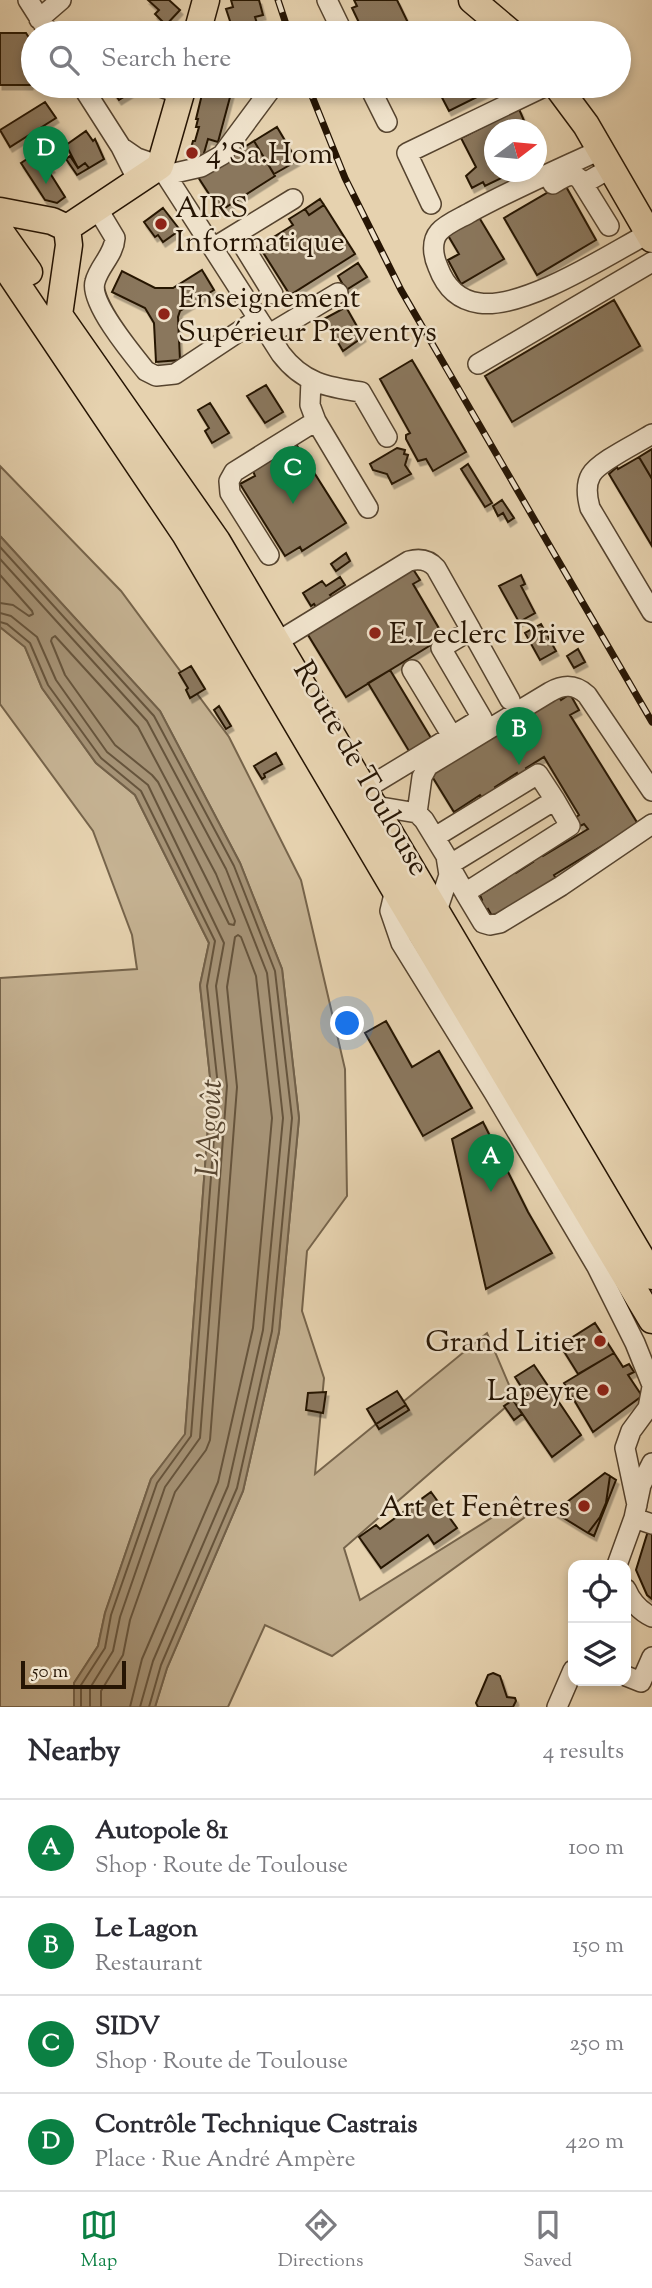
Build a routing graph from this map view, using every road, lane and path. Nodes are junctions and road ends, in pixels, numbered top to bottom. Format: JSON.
{"nodes":[{"id":1,"x":28,"y":0,"type":"edge"},
{"id":2,"x":61,"y":0,"type":"edge"},
{"id":3,"x":206,"y":0,"type":"edge"},
{"id":4,"x":327,"y":0,"type":"edge"},
{"id":5,"x":472,"y":0,"type":"edge"},
{"id":6,"x":41,"y":21,"type":"edge"},
{"id":7,"x":47,"y":21,"type":"edge"},
{"id":8,"x":200,"y":21,"type":"edge"},
{"id":9,"x":337,"y":21,"type":"edge"},
{"id":10,"x":488,"y":21,"type":"edge"},
{"id":11,"x":90,"y":98,"type":"edge"},
{"id":12,"x":173,"y":98,"type":"edge"},
{"id":13,"x":264,"y":98,"type":"edge"},
{"id":14,"x":375,"y":98,"type":"edge"},
{"id":15,"x":521,"y":98,"type":"edge"},
{"id":16,"x":566,"y":98,"type":"edge"},
{"id":17,"x":387,"y":122,"type":"dead end"},
{"id":18,"x":121,"y":147,"type":"junction"},
{"id":19,"x":605,"y":159,"type":"junction"},
{"id":20,"x":163,"y":170,"type":"junction"},
{"id":21,"x":138,"y":181,"type":"junction"},
{"id":22,"x":583,"y":184,"type":"junction"},
{"id":23,"x":293,"y":199,"type":"dead end"},
{"id":24,"x":431,"y":204,"type":"dead end"},
{"id":25,"x":97,"y":208,"type":"junction"},
{"id":26,"x":505,"y":208,"type":"dead end"},
{"id":27,"x":0,"y":211,"type":"edge"},
{"id":28,"x":609,"y":226,"type":"dead end"},
{"id":29,"x":67,"y":228,"type":"junction"},
{"id":30,"x":0,"y":230,"type":"edge"},
{"id":31,"x":236,"y":234,"type":"junction"},
{"id":32,"x":650,"y":236,"type":"edge"},
{"id":33,"x":213,"y":248,"type":"junction"},
{"id":34,"x":0,"y":259,"type":"edge"},
{"id":35,"x":652,"y":262,"type":"edge"},
{"id":36,"x":242,"y":293,"type":"junction"},
{"id":37,"x":338,"y":293,"type":"dead end"},
{"id":38,"x":59,"y":315,"type":"junction"},
{"id":39,"x":263,"y":327,"type":"junction"},
{"id":40,"x":478,"y":364,"type":"dead end"},
{"id":41,"x":311,"y":380,"type":"junction"},
{"id":42,"x":316,"y":421,"type":"junction"},
{"id":43,"x":652,"y":434,"type":"edge"},
{"id":44,"x":387,"y":437,"type":"dead end"},
{"id":45,"x":368,"y":508,"type":"dead end"},
{"id":46,"x":269,"y":555,"type":"dead end"},
{"id":47,"x":652,"y":612,"type":"edge"},
{"id":48,"x":471,"y":630,"type":"junction"},
{"id":49,"x":277,"y":642,"type":"junction"},
{"id":50,"x":412,"y":670,"type":"dead end"},
{"id":51,"x":510,"y":700,"type":"dead end"},
{"id":52,"x":452,"y":736,"type":"junction"},
{"id":53,"x":652,"y":791,"type":"edge"},
{"id":54,"x":370,"y":797,"type":"junction"},
{"id":55,"x":555,"y":800,"type":"junction"},
{"id":56,"x":417,"y":813,"type":"junction"},
{"id":57,"x":652,"y":824,"type":"edge"},
{"id":58,"x":435,"y":837,"type":"junction"},
{"id":59,"x":449,"y":865,"type":"junction"},
{"id":60,"x":395,"y":890,"type":"junction"},
{"id":61,"x":465,"y":893,"type":"junction"},
{"id":62,"x":437,"y":911,"type":"junction"},
{"id":63,"x":652,"y":1276,"type":"edge"},
{"id":64,"x":652,"y":1320,"type":"edge"},
{"id":65,"x":652,"y":1386,"type":"edge"},
{"id":66,"x":652,"y":1464,"type":"edge"},
{"id":67,"x":652,"y":1485,"type":"edge"},
{"id":68,"x":641,"y":1516,"type":"edge"},
{"id":69,"x":619,"y":1560,"type":"edge"},
{"id":70,"x":631,"y":1599,"type":"edge"},
{"id":71,"x":652,"y":1616,"type":"edge"},
{"id":72,"x":652,"y":1657,"type":"edge"},
{"id":73,"x":631,"y":1678,"type":"edge"},
{"id":74,"x":568,"y":1682,"type":"edge"},
{"id":75,"x":557,"y":1707,"type":"edge"}],
"edges":[{"from":1,"to":6,"type":"street"},
{"from":2,"to":7,"type":"street"},
{"from":3,"to":8,"type":"main road"},
{"from":4,"to":9,"type":"street"},
{"from":5,"to":10,"type":"main road"},
{"from":11,"to":18,"type":"street"},
{"from":12,"to":20,"type":"main road"},
{"from":13,"to":20,"type":"street"},
{"from":14,"to":17,"type":"street"},
{"from":15,"to":24,"type":"street"},
{"from":16,"to":19,"type":"main road"},
{"from":18,"to":20,"type":"street"},
{"from":18,"to":21,"type":"street"},
{"from":19,"to":22,"type":"street"},
{"from":19,"to":32,"type":"main road"},
{"from":19,"to":32,"type":"street"},
{"from":20,"to":21,"type":"main road"},
{"from":20,"to":33,"type":"street"},
{"from":21,"to":25,"type":"main road"},
{"from":22,"to":26,"type":"street"},
{"from":22,"to":28,"type":"street"},
{"from":23,"to":31,"type":"street"},
{"from":25,"to":29,"type":"main road"},
{"from":25,"to":39,"type":"street"},
{"from":27,"to":29,"type":"main road"},
{"from":29,"to":38,"type":"main road"},
{"from":30,"to":38,"type":"main road","name":"Route de Toulouse"},
{"from":31,"to":33,"type":"street"},
{"from":31,"to":36,"type":"street"},
{"from":33,"to":36,"type":"street"},
{"from":34,"to":60,"type":"main road","name":"Route de Toulouse"},
{"from":35,"to":40,"type":"street"},
{"from":36,"to":39,"type":"street"},
{"from":37,"to":39,"type":"street"},
{"from":38,"to":49,"type":"main road","name":"Route de Toulouse"},
{"from":39,"to":41,"type":"street"},
{"from":41,"to":42,"type":"street"},
{"from":41,"to":44,"type":"street"},
{"from":42,"to":45,"type":"street"},
{"from":42,"to":46,"type":"street"},
{"from":43,"to":47,"type":"street"},
{"from":48,"to":49,"type":"street"},
{"from":48,"to":51,"type":"street"},
{"from":48,"to":52,"type":"street"},
{"from":49,"to":54,"type":"main road","name":"Route de Toulouse"},
{"from":50,"to":52,"type":"street"},
{"from":52,"to":54,"type":"street"},
{"from":53,"to":56,"type":"street"},
{"from":54,"to":56,"type":"street"},
{"from":54,"to":62,"type":"main road","name":"Route de Toulouse"},
{"from":55,"to":58,"type":"street"},
{"from":55,"to":59,"type":"street"},
{"from":55,"to":61,"type":"street"},
{"from":56,"to":58,"type":"street"},
{"from":57,"to":61,"type":"street"},
{"from":58,"to":59,"type":"street"},
{"from":59,"to":61,"type":"street"},
{"from":59,"to":62,"type":"street"},
{"from":60,"to":64,"type":"main road","name":"Route de Toulouse"},
{"from":60,"to":65,"type":"street"},
{"from":62,"to":63,"type":"main road","name":"Route de Toulouse"},
{"from":65,"to":68,"type":"street"},
{"from":66,"to":68,"type":"street"},
{"from":67,"to":68,"type":"street"},
{"from":68,"to":69,"type":"street"},
{"from":70,"to":71,"type":"street"},
{"from":72,"to":73,"type":"street"},
{"from":74,"to":75,"type":"street"}]}
